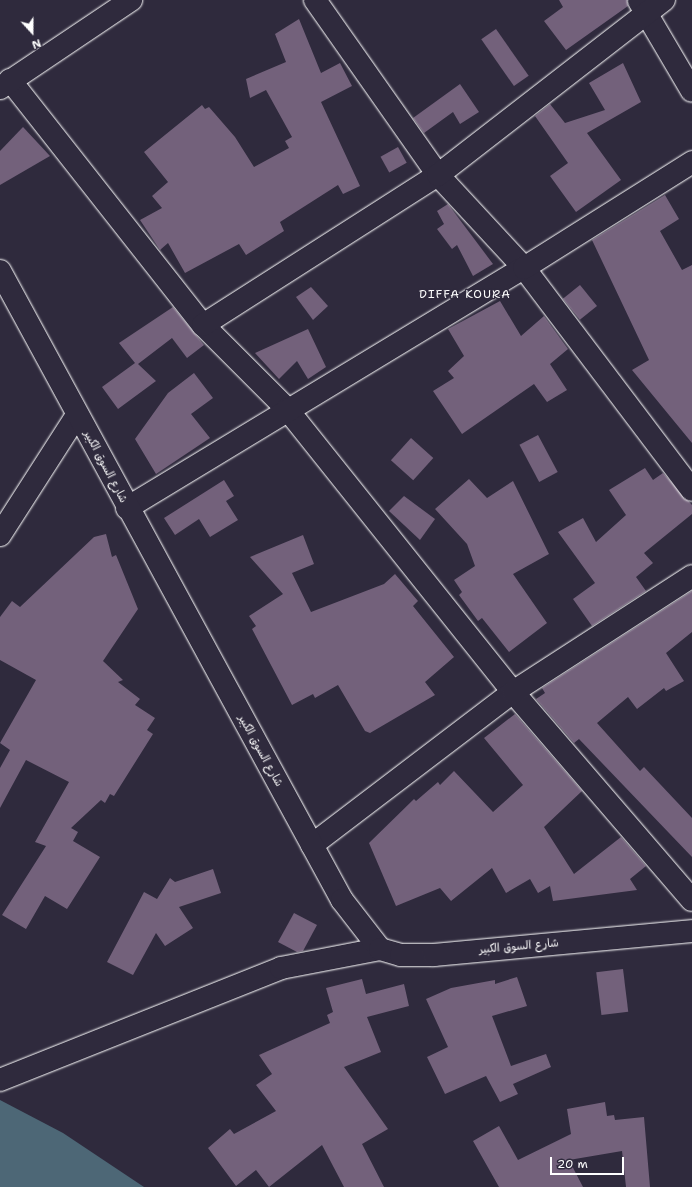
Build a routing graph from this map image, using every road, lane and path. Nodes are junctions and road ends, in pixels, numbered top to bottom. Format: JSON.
{"nodes":[{"id":1,"x":131,"y":0,"type":"edge"},
{"id":2,"x":315,"y":0,"type":"edge"},
{"id":3,"x":664,"y":0,"type":"edge"},
{"id":4,"x":642,"y":6,"type":"edge"},
{"id":5,"x":5,"y":84,"type":"edge"},
{"id":6,"x":692,"y":91,"type":"edge"},
{"id":7,"x":692,"y":162,"type":"edge"},
{"id":8,"x":438,"y":175,"type":"junction"},
{"id":9,"x":524,"y":268,"type":"junction"},
{"id":10,"x":2,"y":278,"type":"edge"},
{"id":11,"x":203,"y":325,"type":"junction"},
{"id":12,"x":287,"y":409,"type":"junction"},
{"id":13,"x":77,"y":415,"type":"junction"},
{"id":14,"x":692,"y":490,"type":"edge"},
{"id":15,"x":126,"y":508,"type":"junction"},
{"id":16,"x":0,"y":536,"type":"edge"},
{"id":17,"x":692,"y":576,"type":"edge"},
{"id":18,"x":513,"y":692,"type":"junction"},
{"id":19,"x":312,"y":845,"type":"junction"},
{"id":20,"x":692,"y":900,"type":"edge"},
{"id":21,"x":692,"y":931,"type":"edge"},
{"id":22,"x":380,"y":949,"type":"junction"},
{"id":23,"x":0,"y":1080,"type":"edge"}],
"edges":[{"from":1,"to":5,"type":"street"},
{"from":2,"to":8,"type":"street"},
{"from":3,"to":4,"type":"street"},
{"from":4,"to":6,"type":"street"},
{"from":4,"to":8,"type":"street"},
{"from":5,"to":11,"type":"street"},
{"from":7,"to":9,"type":"street"},
{"from":8,"to":9,"type":"street"},
{"from":8,"to":11,"type":"street"},
{"from":9,"to":12,"type":"street"},
{"from":9,"to":14,"type":"street"},
{"from":10,"to":13,"type":"street","name":"شارع السوق الكبير"},
{"from":11,"to":12,"type":"street"},
{"from":12,"to":15,"type":"street"},
{"from":12,"to":18,"type":"street"},
{"from":13,"to":15,"type":"street","name":"شارع السوق الكبير"},
{"from":13,"to":16,"type":"street"},
{"from":15,"to":19,"type":"street","name":"شارع السوق الكبير"},
{"from":17,"to":18,"type":"street"},
{"from":18,"to":19,"type":"street"},
{"from":18,"to":20,"type":"street"},
{"from":19,"to":22,"type":"street","name":"شارع السوق الكبير"},
{"from":21,"to":22,"type":"street","name":"شارع السوق الكبير"},
{"from":22,"to":23,"type":"street"}]}
